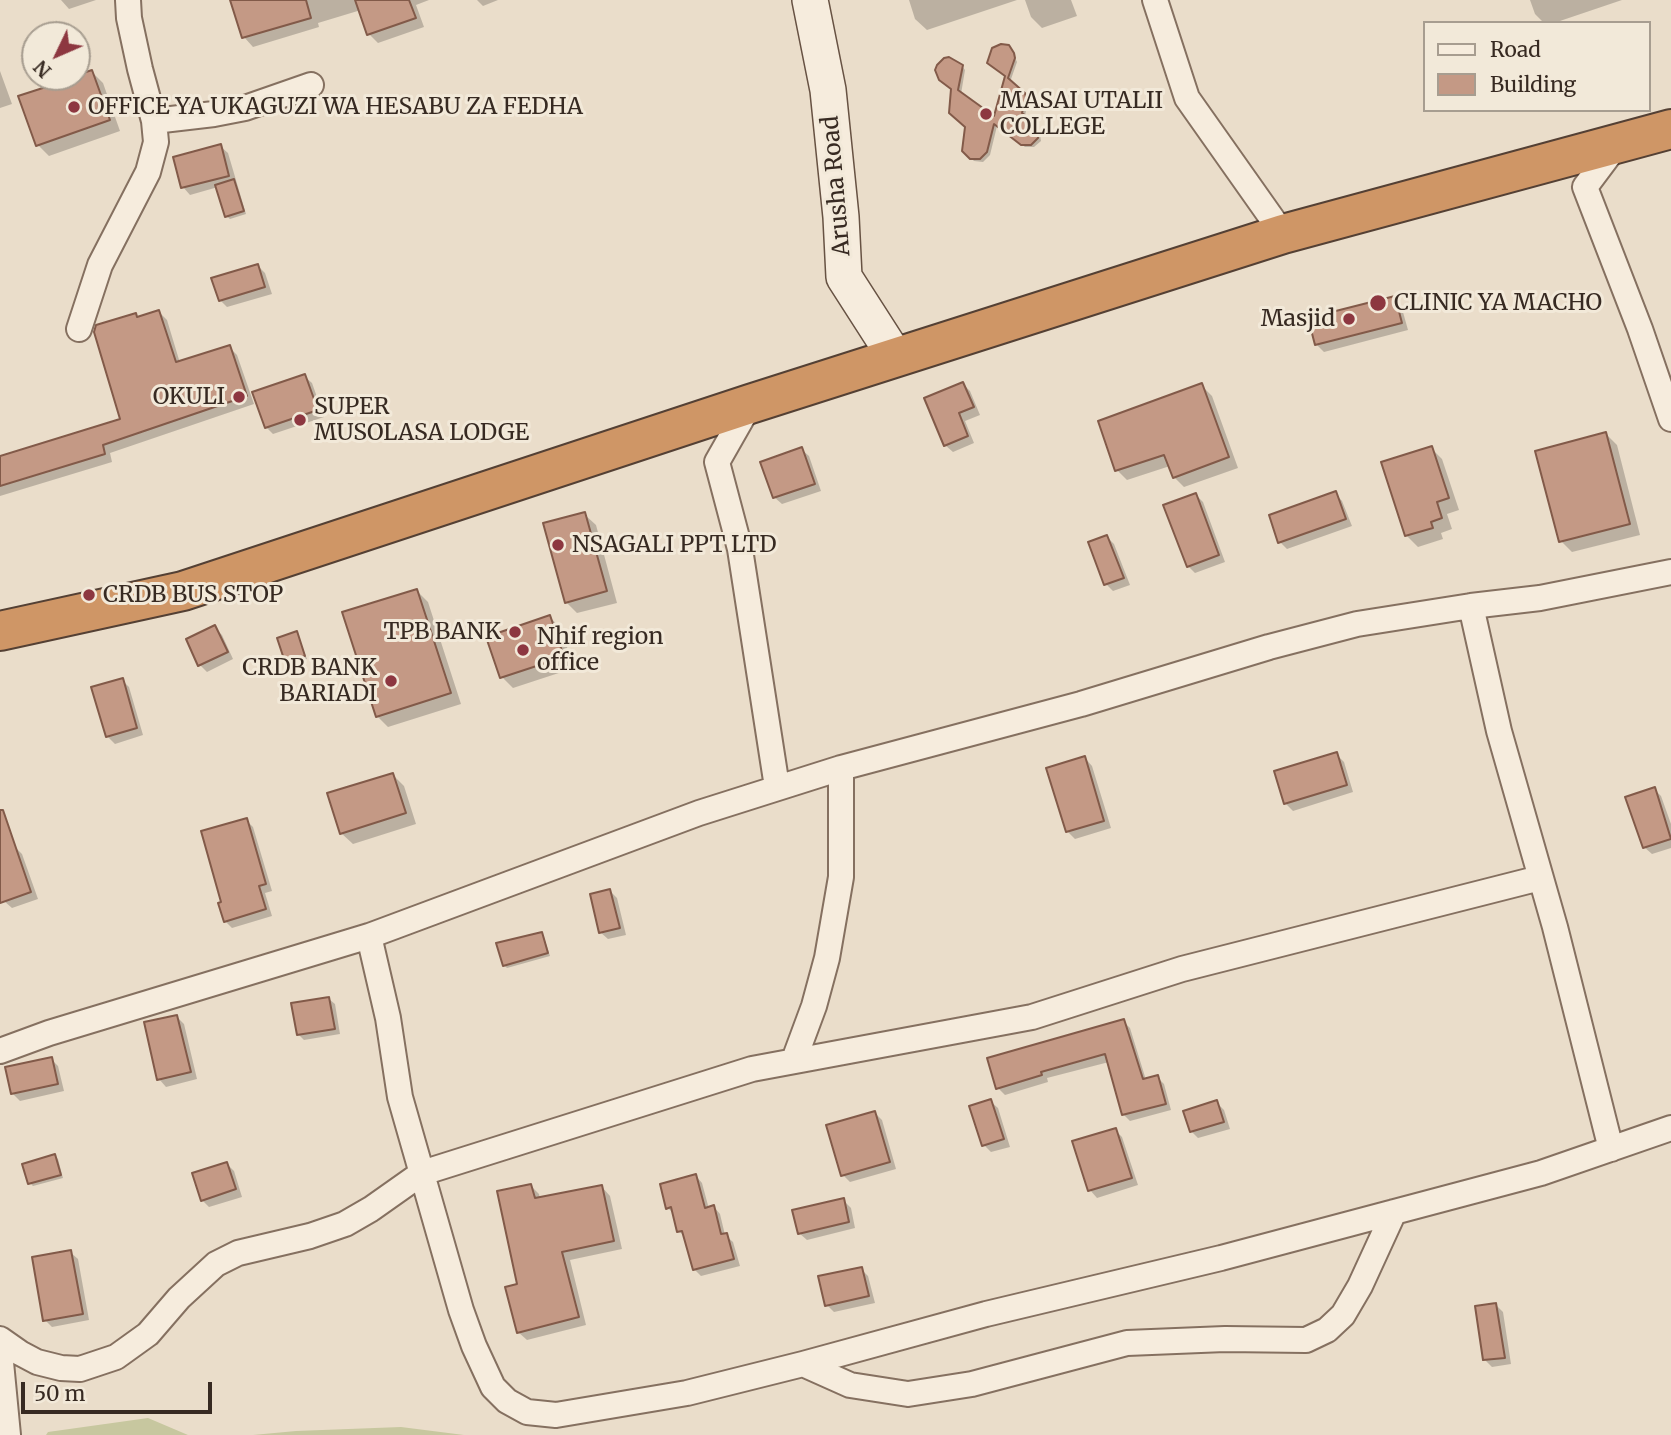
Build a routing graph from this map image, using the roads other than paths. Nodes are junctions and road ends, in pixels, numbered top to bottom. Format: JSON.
{"nodes":[{"id":1,"x":128,"y":0,"type":"edge"},
{"id":2,"x":810,"y":0,"type":"edge"},
{"id":3,"x":1155,"y":0,"type":"edge"},
{"id":4,"x":312,"y":85,"type":"dead end"},
{"id":5,"x":154,"y":121,"type":"junction"},
{"id":6,"x":1671,"y":129,"type":"edge"},
{"id":7,"x":1618,"y":143,"type":"junction"},
{"id":8,"x":1283,"y":234,"type":"junction"},
{"id":9,"x":79,"y":329,"type":"dead end"},
{"id":10,"x":896,"y":358,"type":"junction"},
{"id":11,"x":750,"y":404,"type":"junction"},
{"id":12,"x":1671,"y":419,"type":"edge"},
{"id":13,"x":1671,"y":572,"type":"edge"},
{"id":14,"x":1471,"y":606,"type":"junction"},
{"id":15,"x":0,"y":631,"type":"edge"},
{"id":16,"x":841,"y":768,"type":"junction"},
{"id":17,"x":777,"y":787,"type":"junction"},
{"id":18,"x":1540,"y":878,"type":"junction"},
{"id":19,"x":369,"y":936,"type":"junction"},
{"id":20,"x":0,"y":1051,"type":"edge"},
{"id":21,"x":794,"y":1060,"type":"junction"},
{"id":22,"x":1671,"y":1128,"type":"edge"},
{"id":23,"x":1611,"y":1149,"type":"junction"},
{"id":24,"x":422,"y":1173,"type":"junction"},
{"id":25,"x":1394,"y":1212,"type":"junction"},
{"id":26,"x":0,"y":1339,"type":"edge"},
{"id":27,"x":0,"y":1352,"type":"edge"},
{"id":28,"x":803,"y":1364,"type":"junction"},
{"id":29,"x":5,"y":1431,"type":"edge"}],
"edges":[{"from":1,"to":5,"type":"street"},
{"from":2,"to":10,"type":"main road","name":"Arusha Road"},
{"from":3,"to":8,"type":"street"},
{"from":4,"to":5,"type":"street"},
{"from":5,"to":9,"type":"street"},
{"from":6,"to":7,"type":"highway"},
{"from":7,"to":8,"type":"highway"},
{"from":7,"to":12,"type":"street"},
{"from":8,"to":10,"type":"highway"},
{"from":10,"to":11,"type":"highway"},
{"from":11,"to":15,"type":"highway"},
{"from":11,"to":17,"type":"street"},
{"from":13,"to":14,"type":"street"},
{"from":14,"to":16,"type":"street"},
{"from":14,"to":18,"type":"street"},
{"from":16,"to":17,"type":"street"},
{"from":16,"to":21,"type":"street"},
{"from":17,"to":19,"type":"street"},
{"from":18,"to":21,"type":"street"},
{"from":18,"to":23,"type":"street"},
{"from":19,"to":20,"type":"street"},
{"from":19,"to":24,"type":"street"},
{"from":21,"to":24,"type":"street"},
{"from":22,"to":23,"type":"street"},
{"from":23,"to":25,"type":"street"},
{"from":24,"to":26,"type":"street"},
{"from":24,"to":28,"type":"street"},
{"from":25,"to":28,"type":"street"},
{"from":25,"to":28,"type":"street"},
{"from":27,"to":29,"type":"street"}]}
